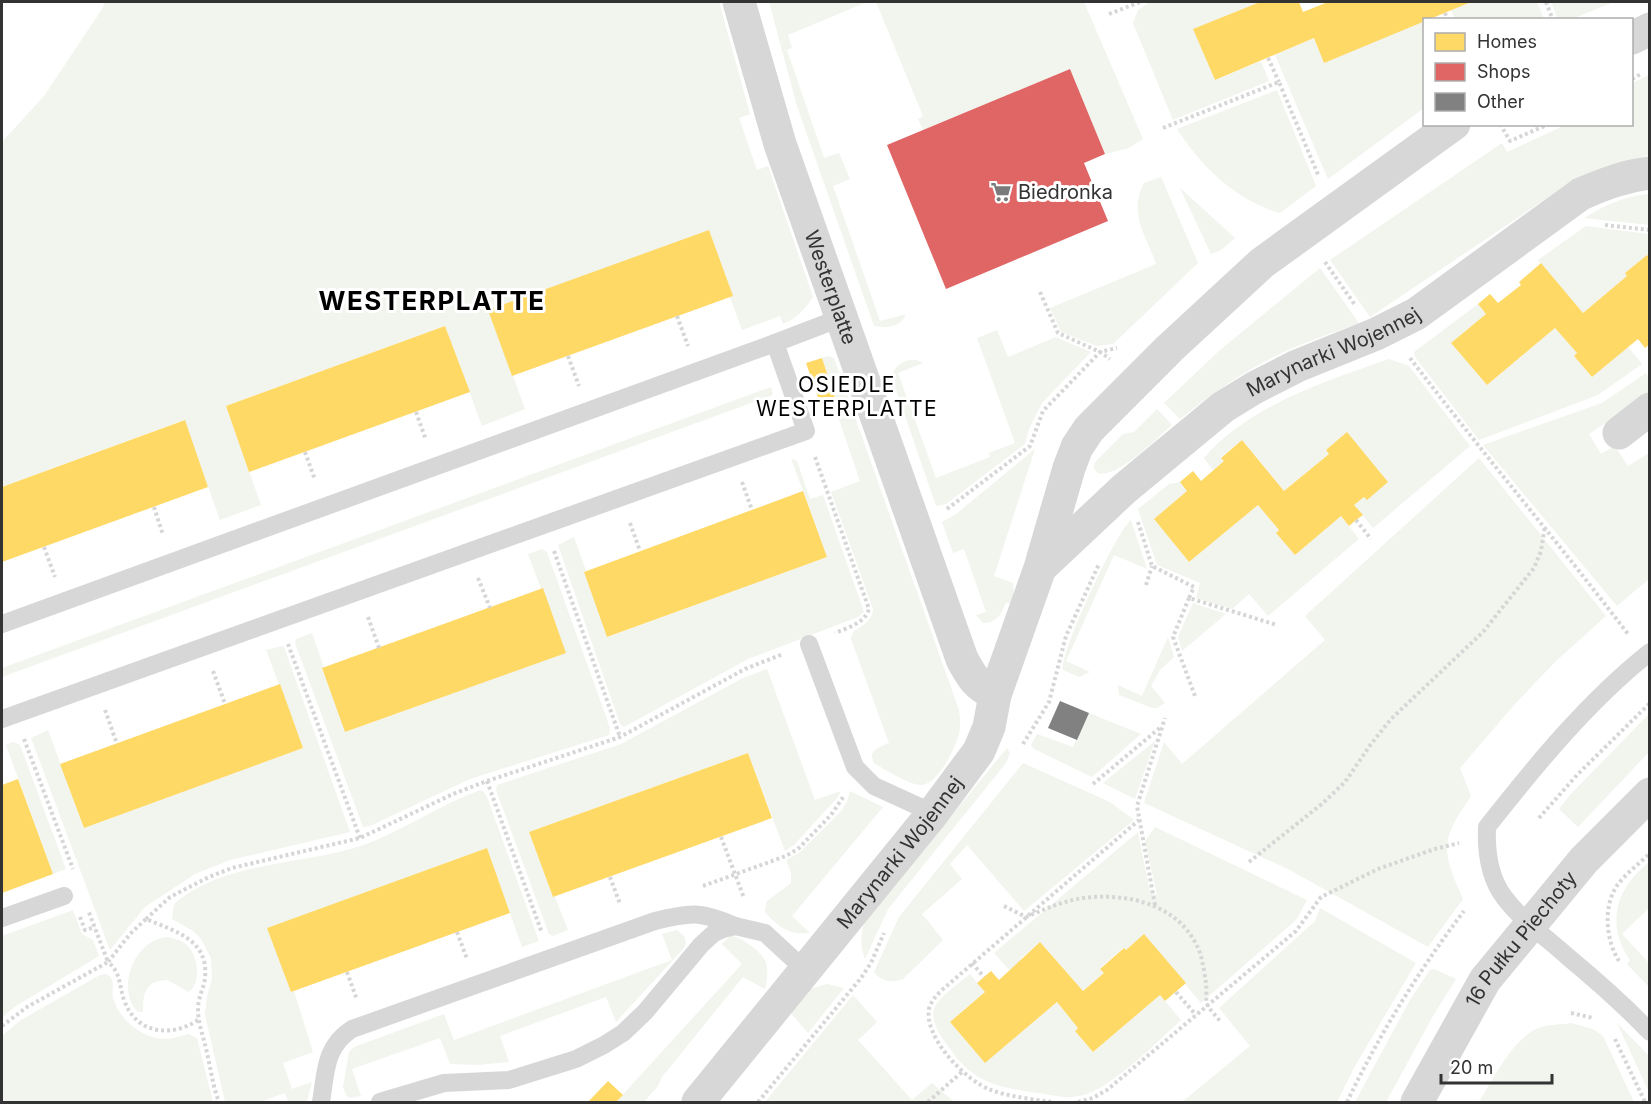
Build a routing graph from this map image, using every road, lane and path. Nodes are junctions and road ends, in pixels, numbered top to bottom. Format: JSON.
{"nodes":[{"id":1,"x":739,"y":2,"type":"edge"},
{"id":2,"x":1140,"y":2,"type":"edge"},
{"id":3,"x":1546,"y":2,"type":"edge"},
{"id":4,"x":1445,"y":13,"type":"dead end"},
{"id":5,"x":1109,"y":14,"type":"dead end"},
{"id":6,"x":1447,"y":18,"type":"edge"},
{"id":7,"x":1552,"y":18,"type":"edge"},
{"id":8,"x":1650,"y":29,"type":"edge"},
{"id":9,"x":1633,"y":38,"type":"edge"},
{"id":10,"x":1268,"y":58,"type":"dead end"},
{"id":11,"x":1279,"y":82,"type":"junction"},
{"id":12,"x":1451,"y":126,"type":"edge"},
{"id":13,"x":1501,"y":126,"type":"edge"},
{"id":14,"x":1544,"y":126,"type":"edge"},
{"id":15,"x":1163,"y":128,"type":"dead end"},
{"id":16,"x":1650,"y":173,"type":"edge"},
{"id":17,"x":1323,"y":188,"type":"dead end"},
{"id":18,"x":843,"y":317,"type":"junction"},
{"id":19,"x":775,"y":343,"type":"junction"},
{"id":20,"x":1404,"y":350,"type":"dead end"},
{"id":21,"x":1650,"y":409,"type":"edge"},
{"id":22,"x":806,"y":431,"type":"junction"},
{"id":23,"x":1619,"y":433,"type":"dead end"},
{"id":24,"x":1137,"y":518,"type":"dead end"},
{"id":25,"x":1356,"y":520,"type":"dead end"},
{"id":26,"x":545,"y":525,"type":"junction"},
{"id":27,"x":1545,"y":526,"type":"junction"},
{"id":28,"x":1371,"y":539,"type":"dead end"},
{"id":29,"x":1103,"y":556,"type":"dead end"},
{"id":30,"x":1152,"y":566,"type":"junction"},
{"id":31,"x":1041,"y":568,"type":"junction"},
{"id":32,"x":1146,"y":585,"type":"dead end"},
{"id":33,"x":1189,"y":598,"type":"junction"},
{"id":34,"x":279,"y":620,"type":"junction"},
{"id":35,"x":2,"y":624,"type":"edge"},
{"id":36,"x":1277,"y":625,"type":"dead end"},
{"id":37,"x":809,"y":644,"type":"junction"},
{"id":38,"x":1647,"y":654,"type":"edge"},
{"id":39,"x":995,"y":694,"type":"junction"},
{"id":40,"x":1195,"y":696,"type":"dead end"},
{"id":41,"x":1650,"y":703,"type":"edge"},
{"id":42,"x":1165,"y":718,"type":"dead end"},
{"id":43,"x":2,"y":719,"type":"edge"},
{"id":44,"x":1163,"y":725,"type":"junction"},
{"id":45,"x":620,"y":737,"type":"junction"},
{"id":46,"x":1021,"y":748,"type":"dead end"},
{"id":47,"x":487,"y":781,"type":"junction"},
{"id":48,"x":1093,"y":784,"type":"dead end"},
{"id":49,"x":1650,"y":794,"type":"edge"},
{"id":50,"x":933,"y":813,"type":"junction"},
{"id":51,"x":1539,"y":818,"type":"dead end"},
{"id":52,"x":1139,"y":820,"type":"junction"},
{"id":53,"x":721,"y":837,"type":"dead end"},
{"id":54,"x":360,"y":838,"type":"junction"},
{"id":55,"x":1487,"y":838,"type":"junction"},
{"id":56,"x":1650,"y":853,"type":"edge"},
{"id":57,"x":1249,"y":862,"type":"dead end"},
{"id":58,"x":64,"y":896,"type":"dead end"},
{"id":59,"x":1155,"y":905,"type":"junction"},
{"id":60,"x":1004,"y":906,"type":"dead end"},
{"id":61,"x":1464,"y":910,"type":"dead end"},
{"id":62,"x":1026,"y":917,"type":"junction"},
{"id":63,"x":2,"y":918,"type":"edge"},
{"id":64,"x":146,"y":919,"type":"junction"},
{"id":65,"x":888,"y":924,"type":"dead end"},
{"id":66,"x":1530,"y":924,"type":"junction"},
{"id":67,"x":735,"y":926,"type":"junction"},
{"id":68,"x":1608,"y":929,"type":"dead end"},
{"id":69,"x":765,"y":933,"type":"junction"},
{"id":70,"x":550,"y":958,"type":"junction"},
{"id":71,"x":972,"y":963,"type":"junction"},
{"id":72,"x":805,"y":970,"type":"junction"},
{"id":73,"x":984,"y":977,"type":"dead end"},
{"id":74,"x":1176,"y":992,"type":"dead end"},
{"id":75,"x":1208,"y":1005,"type":"junction"},
{"id":76,"x":1571,"y":1013,"type":"dead end"},
{"id":77,"x":1196,"y":1015,"type":"junction"},
{"id":78,"x":198,"y":1020,"type":"junction"},
{"id":79,"x":1220,"y":1021,"type":"dead end"},
{"id":80,"x":1601,"y":1021,"type":"dead end"},
{"id":81,"x":1612,"y":1032,"type":"dead end"},
{"id":82,"x":1650,"y":1032,"type":"edge"},
{"id":83,"x":963,"y":1071,"type":"junction"},
{"id":84,"x":219,"y":1102,"type":"edge"},
{"id":85,"x":321,"y":1102,"type":"edge"},
{"id":86,"x":380,"y":1102,"type":"edge"},
{"id":87,"x":698,"y":1102,"type":"edge"},
{"id":88,"x":759,"y":1102,"type":"edge"},
{"id":89,"x":928,"y":1102,"type":"edge"},
{"id":90,"x":1051,"y":1102,"type":"edge"},
{"id":91,"x":1078,"y":1102,"type":"edge"},
{"id":92,"x":1347,"y":1102,"type":"edge"},
{"id":93,"x":1417,"y":1102,"type":"edge"},
{"id":94,"x":1645,"y":1102,"type":"edge"}],
"edges":[{"from":1,"to":18,"type":"street","name":"Westerplatte"},
{"from":2,"to":5,"type":"path"},
{"from":3,"to":7,"type":"path"},
{"from":4,"to":6,"type":"path"},
{"from":8,"to":9,"type":"street"},
{"from":10,"to":11,"type":"path"},
{"from":11,"to":15,"type":"path"},
{"from":11,"to":17,"type":"path"},
{"from":12,"to":31,"type":"street","name":"Marynarki Wojennej"},
{"from":13,"to":14,"type":"path"},
{"from":16,"to":31,"type":"street","name":"Marynarki Wojennej"},
{"from":18,"to":19,"type":"lane"},
{"from":18,"to":39,"type":"street","name":"Westerplatte"},
{"from":19,"to":22,"type":"lane"},
{"from":19,"to":35,"type":"lane"},
{"from":20,"to":27,"type":"path"},
{"from":21,"to":23,"type":"street"},
{"from":22,"to":26,"type":"lane"},
{"from":22,"to":37,"type":"path"},
{"from":24,"to":30,"type":"path"},
{"from":25,"to":28,"type":"path"},
{"from":26,"to":34,"type":"lane"},
{"from":26,"to":45,"type":"path"},
{"from":27,"to":38,"type":"path"},
{"from":27,"to":57,"type":"path"},
{"from":29,"to":46,"type":"path"},
{"from":30,"to":32,"type":"path"},
{"from":30,"to":33,"type":"path"},
{"from":31,"to":39,"type":"street","name":"Marynarki Wojennej"},
{"from":33,"to":36,"type":"path"},
{"from":33,"to":40,"type":"path"},
{"from":34,"to":43,"type":"lane"},
{"from":34,"to":54,"type":"path"},
{"from":37,"to":45,"type":"path"},
{"from":37,"to":50,"type":"lane"},
{"from":38,"to":55,"type":"lane"},
{"from":39,"to":50,"type":"street","name":"Marynarki Wojennej"},
{"from":41,"to":51,"type":"path"},
{"from":42,"to":44,"type":"path"},
{"from":44,"to":48,"type":"path"},
{"from":44,"to":52,"type":"path"},
{"from":45,"to":47,"type":"path"},
{"from":47,"to":54,"type":"path"},
{"from":47,"to":70,"type":"path"},
{"from":49,"to":66,"type":"street","name":"16 Pułku Piechoty"},
{"from":50,"to":72,"type":"street","name":"Marynarki Wojennej"},
{"from":52,"to":59,"type":"path"},
{"from":52,"to":62,"type":"path"},
{"from":53,"to":69,"type":"path"},
{"from":54,"to":64,"type":"path"},
{"from":55,"to":66,"type":"lane"},
{"from":55,"to":75,"type":"path"},
{"from":56,"to":68,"type":"path"},
{"from":58,"to":63,"type":"lane"},
{"from":59,"to":62,"type":"path"},
{"from":59,"to":75,"type":"path"},
{"from":60,"to":62,"type":"path"},
{"from":61,"to":92,"type":"path"},
{"from":62,"to":71,"type":"path"},
{"from":64,"to":78,"type":"path"},
{"from":64,"to":78,"type":"path"},
{"from":65,"to":88,"type":"path"},
{"from":66,"to":82,"type":"lane"},
{"from":66,"to":93,"type":"street","name":"16 Pułku Piechoty"},
{"from":67,"to":69,"type":"lane"},
{"from":67,"to":70,"type":"lane"},
{"from":67,"to":86,"type":"lane"},
{"from":69,"to":72,"type":"lane"},
{"from":70,"to":85,"type":"lane"},
{"from":71,"to":73,"type":"path"},
{"from":71,"to":83,"type":"path"},
{"from":72,"to":87,"type":"street","name":"Marynarki Wojennej"},
{"from":74,"to":77,"type":"path"},
{"from":75,"to":77,"type":"path"},
{"from":75,"to":79,"type":"path"},
{"from":76,"to":80,"type":"path"},
{"from":77,"to":91,"type":"path"},
{"from":78,"to":84,"type":"path"},
{"from":81,"to":94,"type":"path"},
{"from":83,"to":89,"type":"path"},
{"from":83,"to":90,"type":"path"}]}
